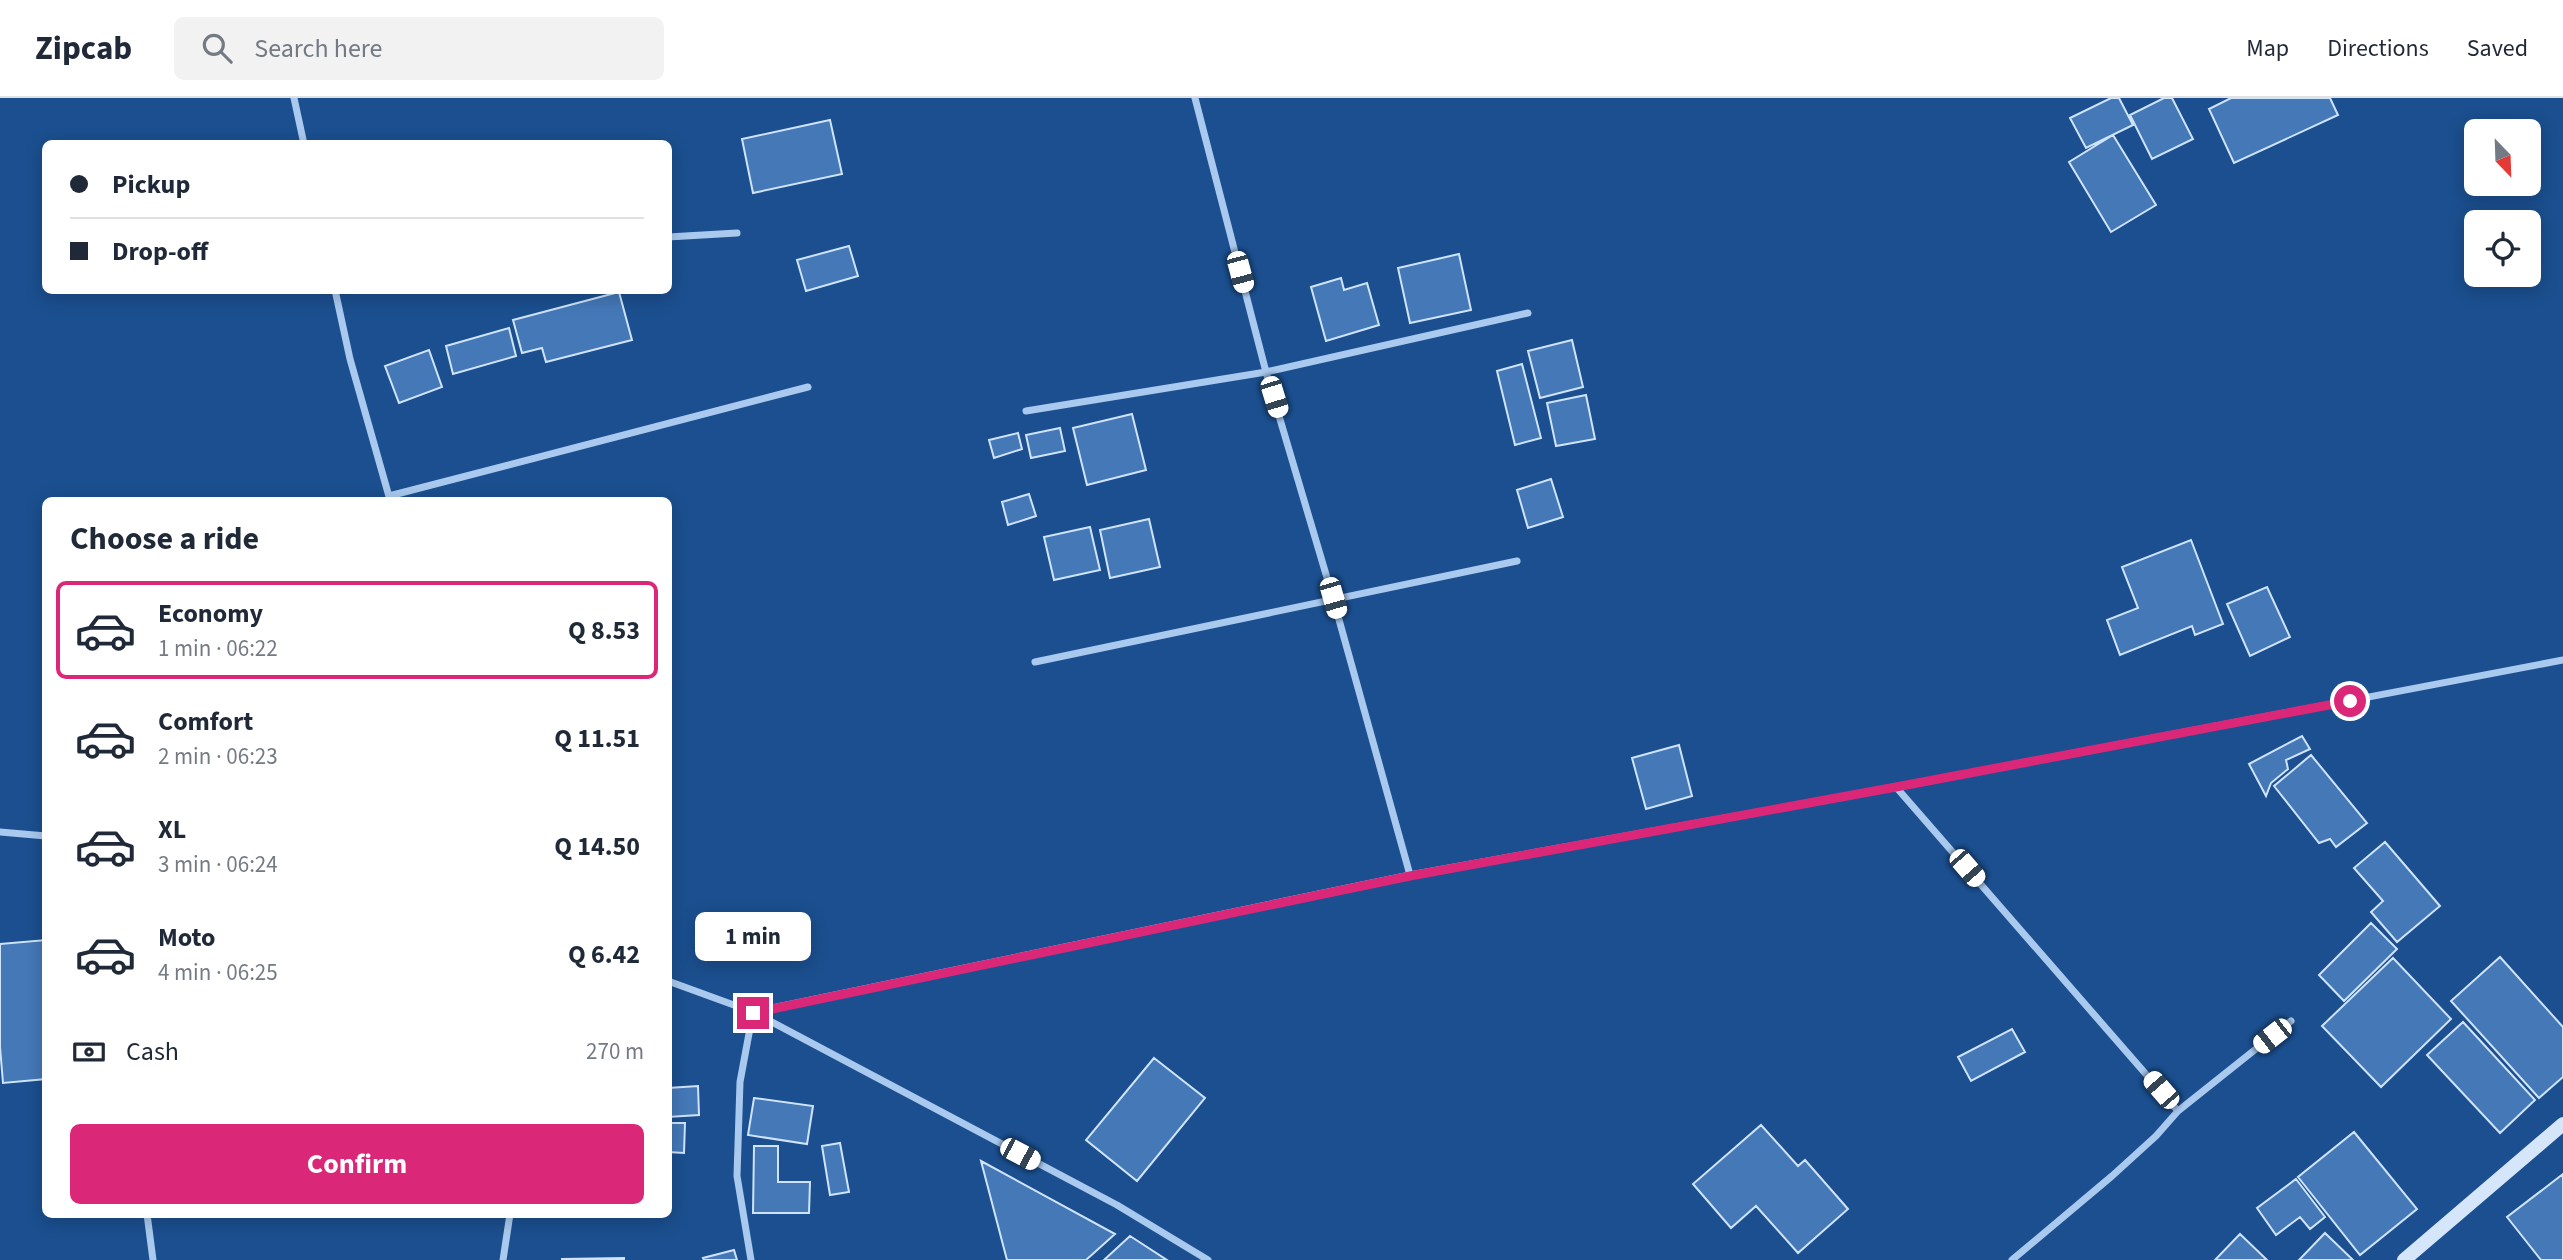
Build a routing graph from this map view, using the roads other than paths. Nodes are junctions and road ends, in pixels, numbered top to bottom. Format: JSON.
{"nodes":[{"id":1,"x":294,"y":98,"type":"edge"},
{"id":2,"x":1195,"y":98,"type":"edge"},
{"id":3,"x":302,"y":140,"type":"edge"},
{"id":4,"x":737,"y":233,"type":"dead end"},
{"id":5,"x":672,"y":237,"type":"edge"},
{"id":6,"x":336,"y":294,"type":"edge"},
{"id":7,"x":1528,"y":313,"type":"dead end"},
{"id":8,"x":1266,"y":372,"type":"junction"},
{"id":9,"x":808,"y":387,"type":"dead end"},
{"id":10,"x":1026,"y":411,"type":"dead end"},
{"id":11,"x":389,"y":497,"type":"edge"},
{"id":12,"x":393,"y":497,"type":"edge"},
{"id":13,"x":1517,"y":561,"type":"dead end"},
{"id":14,"x":1333,"y":598,"type":"junction"},
{"id":15,"x":2563,"y":660,"type":"edge"},
{"id":16,"x":1035,"y":662,"type":"dead end"},
{"id":17,"x":1896,"y":787,"type":"junction"},
{"id":18,"x":0,"y":832,"type":"edge"},
{"id":19,"x":42,"y":836,"type":"edge"},
{"id":20,"x":1410,"y":876,"type":"junction"},
{"id":21,"x":672,"y":983,"type":"edge"},
{"id":22,"x":753,"y":1013,"type":"junction"},
{"id":23,"x":2291,"y":1021,"type":"dead end"},
{"id":24,"x":2178,"y":1111,"type":"junction"},
{"id":25,"x":2563,"y":1125,"type":"edge"},
{"id":26,"x":148,"y":1218,"type":"edge"},
{"id":27,"x":509,"y":1218,"type":"edge"},
{"id":28,"x":153,"y":1260,"type":"edge"},
{"id":29,"x":503,"y":1260,"type":"edge"},
{"id":30,"x":751,"y":1260,"type":"edge"},
{"id":31,"x":1208,"y":1260,"type":"edge"},
{"id":32,"x":2012,"y":1260,"type":"edge"},
{"id":33,"x":2404,"y":1260,"type":"edge"}],
"edges":[{"from":1,"to":3,"type":"street"},
{"from":2,"to":8,"type":"street"},
{"from":4,"to":5,"type":"street"},
{"from":6,"to":11,"type":"street"},
{"from":7,"to":8,"type":"street"},
{"from":8,"to":10,"type":"street"},
{"from":8,"to":14,"type":"street"},
{"from":9,"to":12,"type":"street"},
{"from":13,"to":14,"type":"street"},
{"from":14,"to":16,"type":"street"},
{"from":14,"to":20,"type":"street"},
{"from":15,"to":17,"type":"street"},
{"from":17,"to":20,"type":"street"},
{"from":17,"to":24,"type":"street"},
{"from":18,"to":19,"type":"street"},
{"from":20,"to":22,"type":"street"},
{"from":21,"to":22,"type":"street"},
{"from":22,"to":30,"type":"street"},
{"from":22,"to":31,"type":"street"},
{"from":23,"to":24,"type":"street"},
{"from":24,"to":32,"type":"street"},
{"from":25,"to":33,"type":"street"},
{"from":26,"to":28,"type":"street"},
{"from":27,"to":29,"type":"street"}]}
